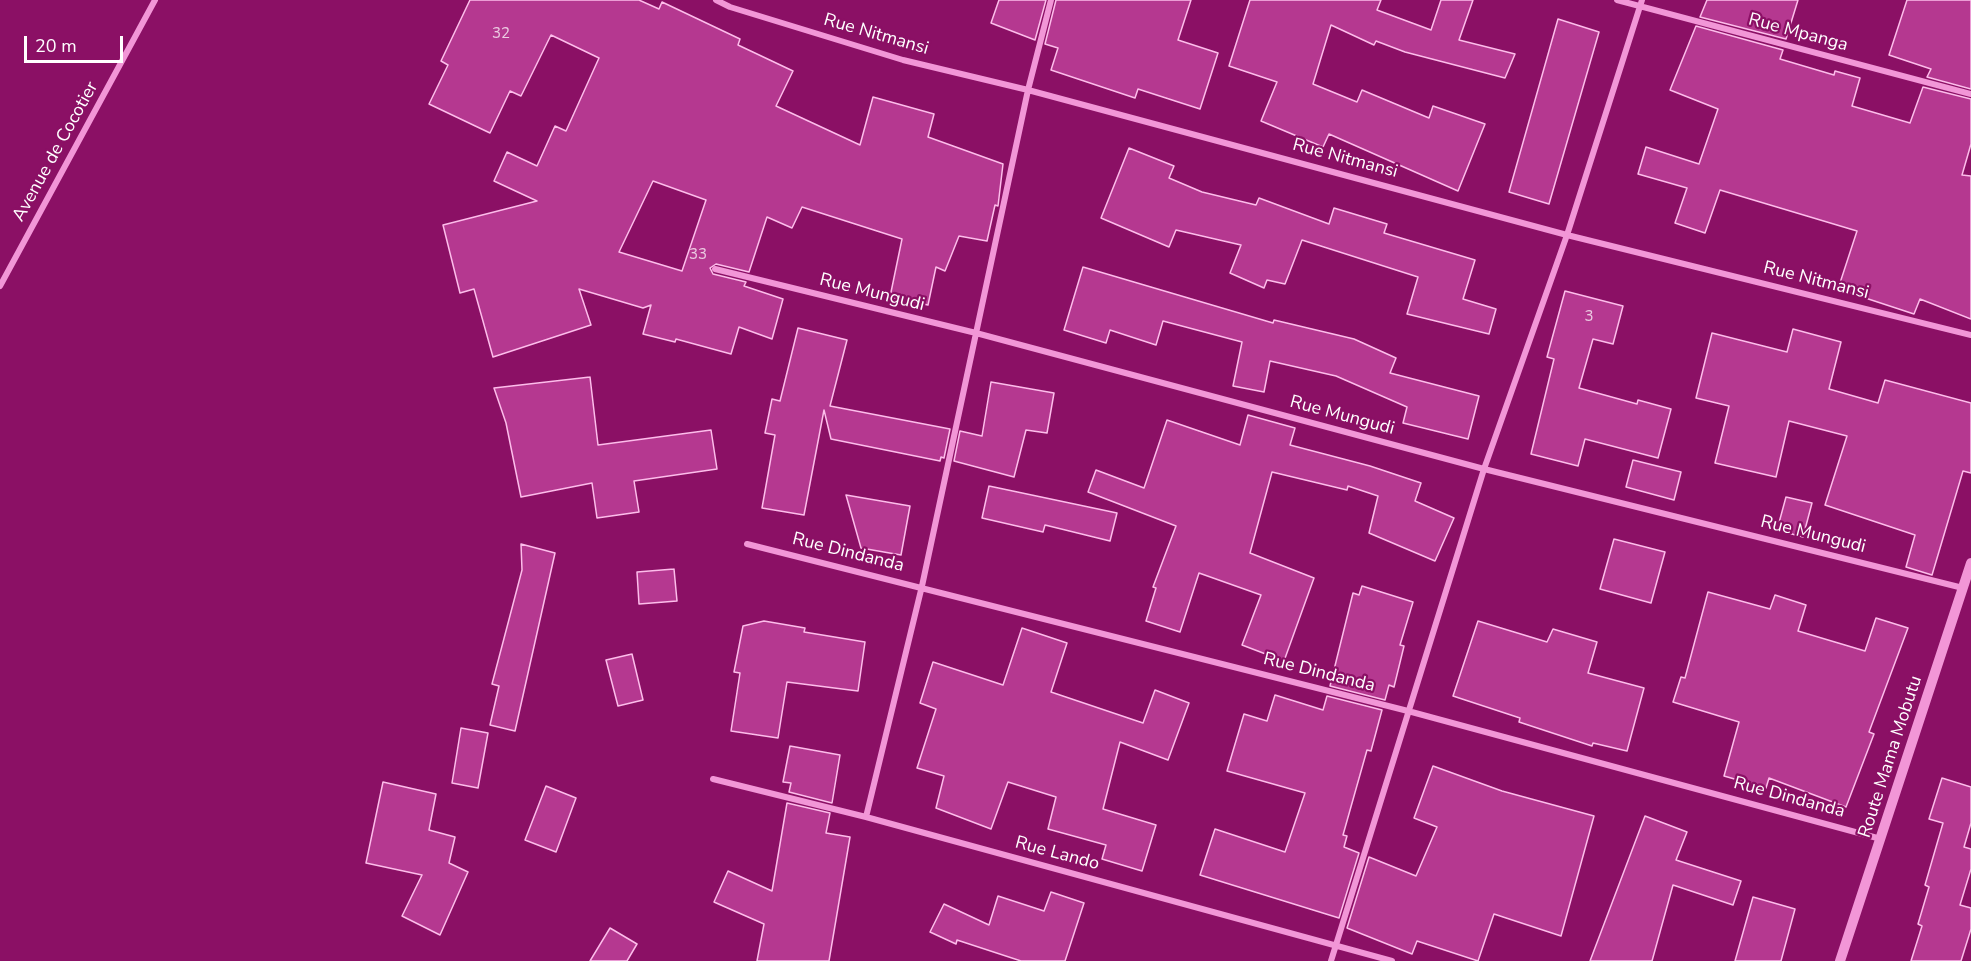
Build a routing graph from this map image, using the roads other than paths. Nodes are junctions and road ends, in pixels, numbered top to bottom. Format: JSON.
{"nodes":[{"id":1,"x":155,"y":0,"type":"edge"},
{"id":2,"x":716,"y":0,"type":"edge"},
{"id":3,"x":1051,"y":0,"type":"edge"},
{"id":4,"x":1617,"y":0,"type":"edge"},
{"id":5,"x":1641,"y":3,"type":"edge"},
{"id":6,"x":1028,"y":90,"type":"junction"},
{"id":7,"x":1971,"y":94,"type":"edge"},
{"id":8,"x":1567,"y":235,"type":"junction"},
{"id":9,"x":715,"y":269,"type":"dead end"},
{"id":10,"x":0,"y":286,"type":"edge"},
{"id":11,"x":976,"y":333,"type":"junction"},
{"id":12,"x":1971,"y":335,"type":"edge"},
{"id":13,"x":1484,"y":469,"type":"junction"},
{"id":14,"x":747,"y":544,"type":"dead end"},
{"id":15,"x":1971,"y":563,"type":"edge"},
{"id":16,"x":922,"y":586,"type":"junction"},
{"id":17,"x":1963,"y":588,"type":"junction"},
{"id":18,"x":1408,"y":711,"type":"junction"},
{"id":19,"x":713,"y":779,"type":"dead end"},
{"id":20,"x":866,"y":817,"type":"junction"},
{"id":21,"x":1881,"y":839,"type":"junction"},
{"id":22,"x":1336,"y":945,"type":"junction"},
{"id":23,"x":1331,"y":961,"type":"edge"},
{"id":24,"x":1392,"y":961,"type":"edge"},
{"id":25,"x":1840,"y":961,"type":"edge"}],
"edges":[{"from":1,"to":10,"type":"street","name":"Avenue de Cocotier"},
{"from":2,"to":6,"type":"street","name":"Rue Nitmansi"},
{"from":3,"to":6,"type":"street"},
{"from":4,"to":5,"type":"street","name":"Rue Mpanga"},
{"from":5,"to":7,"type":"street","name":"Rue Mpanga"},
{"from":5,"to":8,"type":"street"},
{"from":6,"to":8,"type":"street","name":"Rue Nitmansi"},
{"from":6,"to":11,"type":"street"},
{"from":8,"to":12,"type":"street","name":"Rue Nitmansi"},
{"from":8,"to":13,"type":"street"},
{"from":9,"to":11,"type":"street","name":"Rue Mungudi"},
{"from":11,"to":13,"type":"street","name":"Rue Mungudi"},
{"from":11,"to":16,"type":"street"},
{"from":13,"to":17,"type":"street","name":"Rue Mungudi"},
{"from":13,"to":18,"type":"street"},
{"from":14,"to":16,"type":"street","name":"Rue Dindanda"},
{"from":15,"to":17,"type":"street","name":"Route Mama Mobutu"},
{"from":16,"to":18,"type":"street","name":"Rue Dindanda"},
{"from":16,"to":20,"type":"street"},
{"from":17,"to":21,"type":"street","name":"Route Mama Mobutu"},
{"from":18,"to":21,"type":"street","name":"Rue Dindanda"},
{"from":18,"to":22,"type":"street"},
{"from":19,"to":20,"type":"street","name":"Rue Lando"},
{"from":20,"to":22,"type":"street","name":"Rue Lando"},
{"from":21,"to":25,"type":"street","name":"Route Mama Mobutu"},
{"from":22,"to":23,"type":"street"},
{"from":22,"to":24,"type":"street","name":"Rue Lando"}]}
